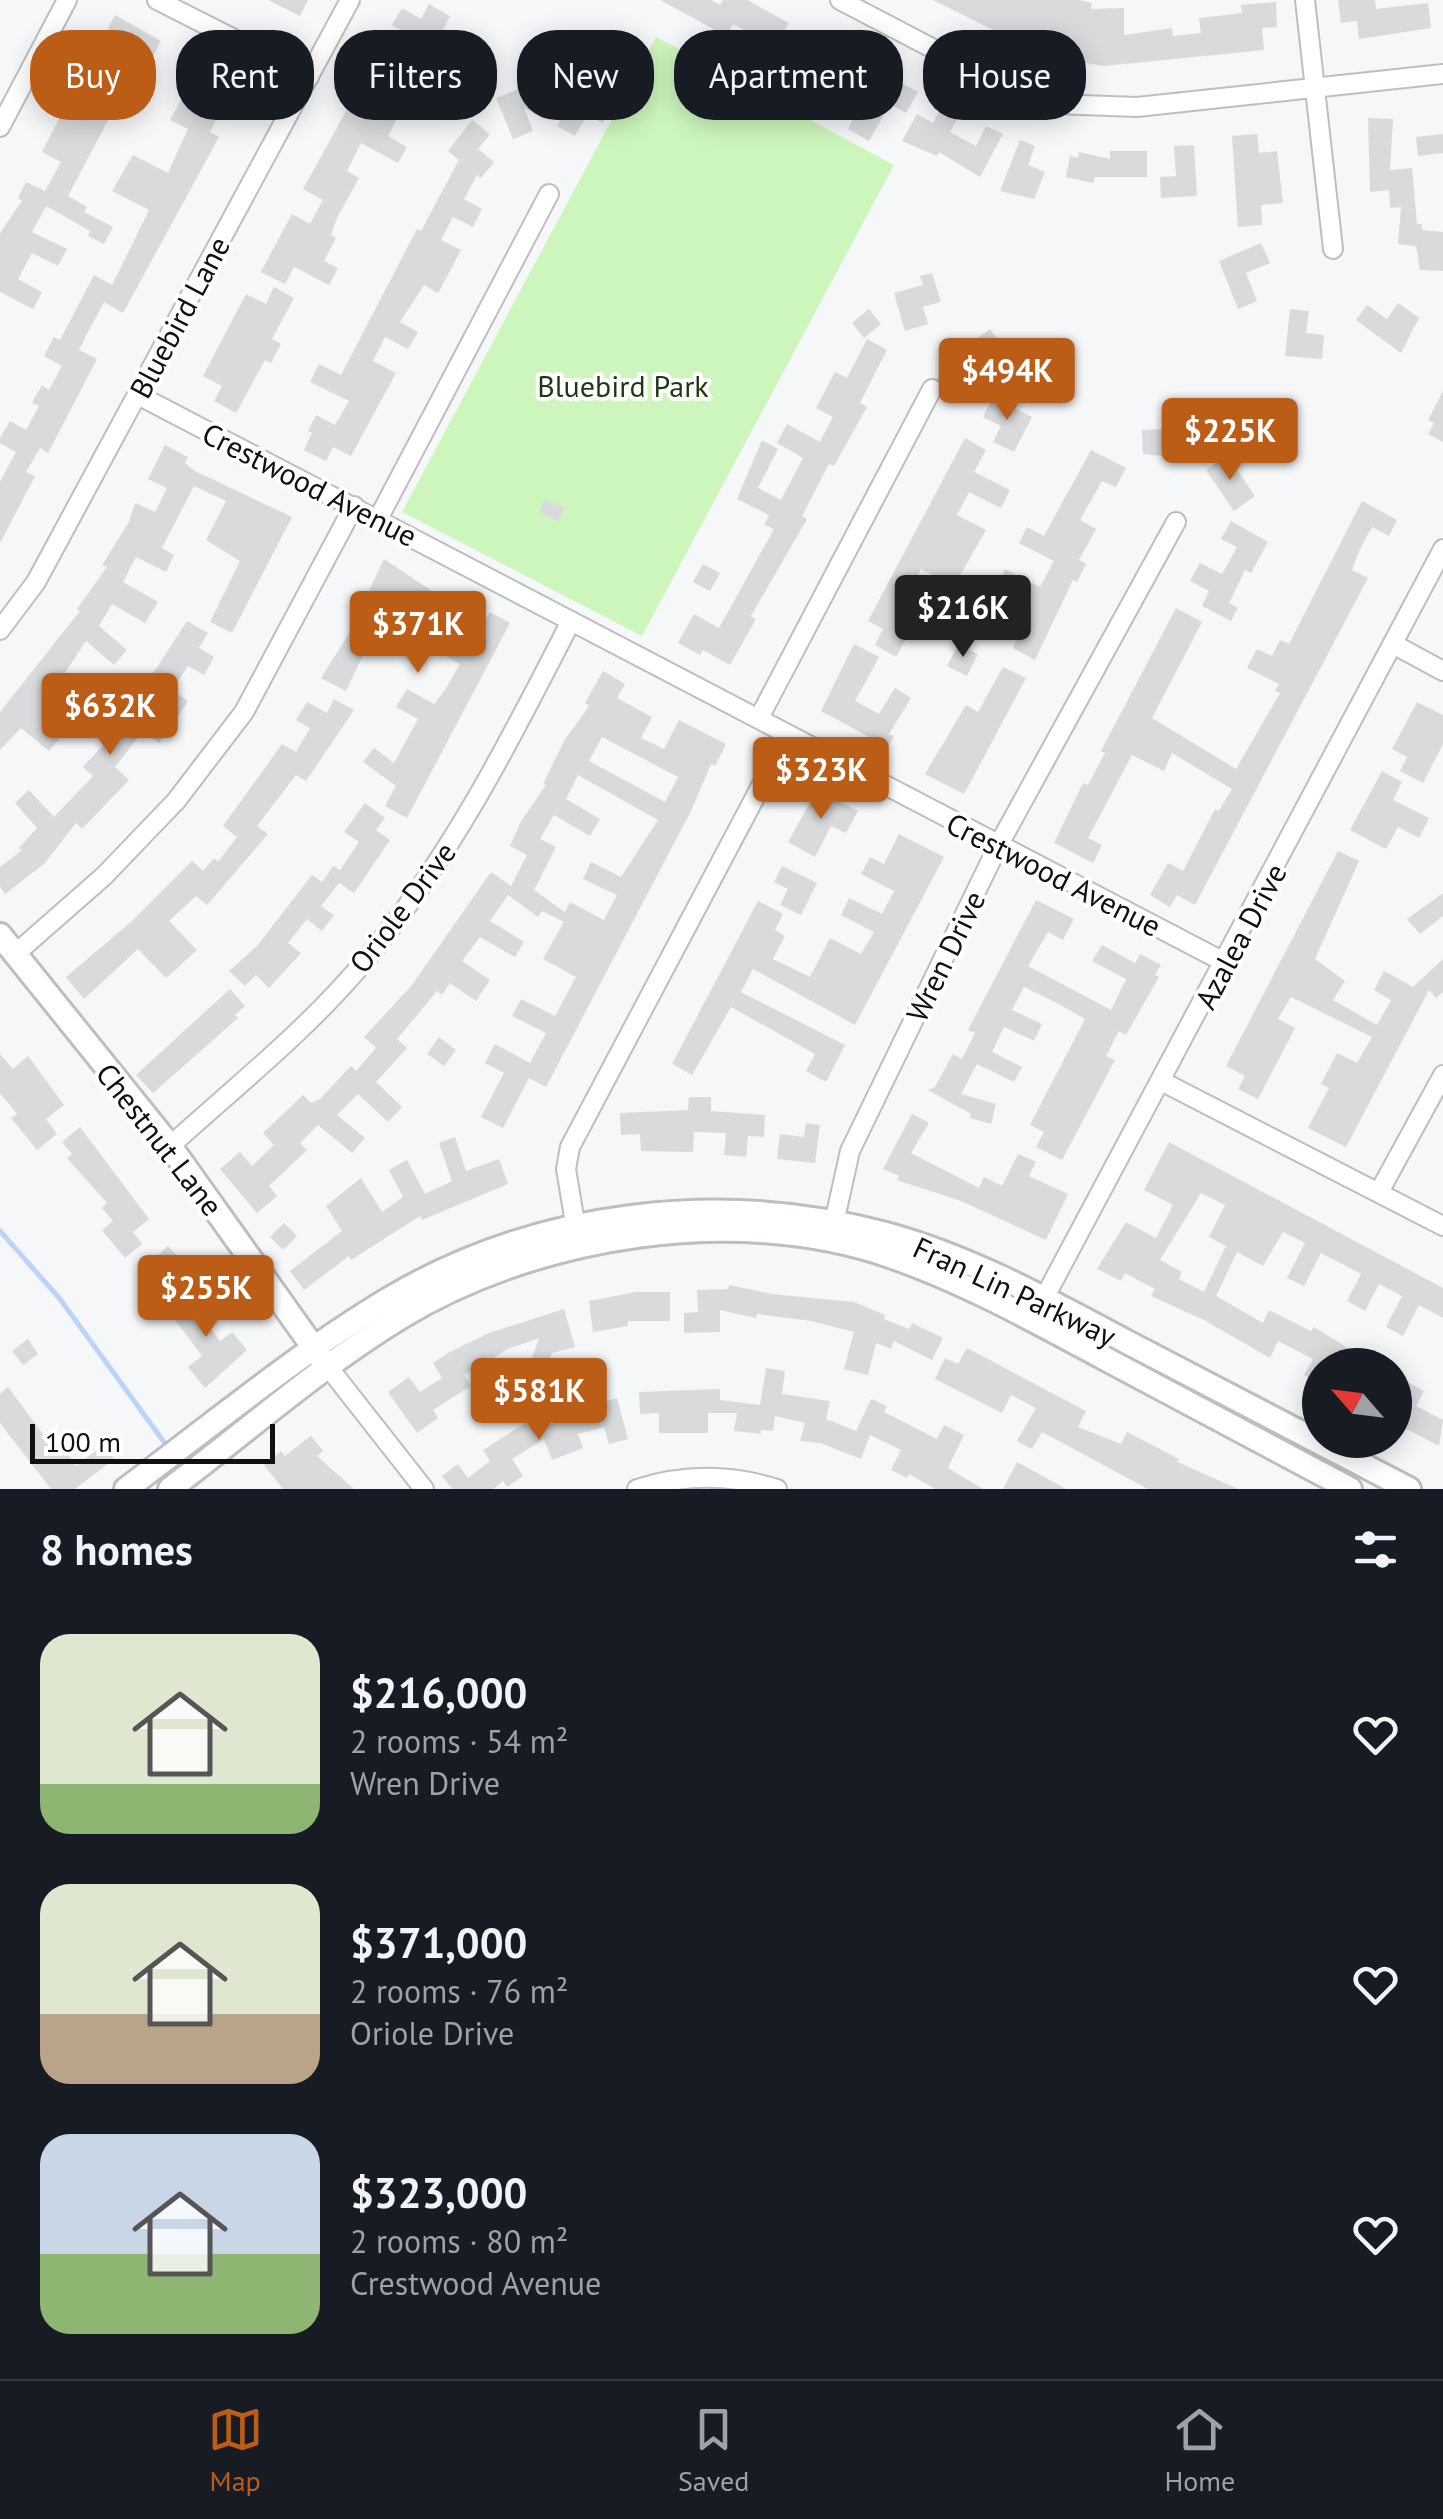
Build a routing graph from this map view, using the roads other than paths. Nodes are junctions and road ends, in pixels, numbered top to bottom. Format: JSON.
{"nodes":[{"id":1,"x":68,"y":0,"type":"edge"},
{"id":2,"x":157,"y":0,"type":"edge"},
{"id":3,"x":350,"y":0,"type":"edge"},
{"id":4,"x":840,"y":0,"type":"edge"},
{"id":5,"x":1305,"y":0,"type":"edge"},
{"id":6,"x":216,"y":30,"type":"edge"},
{"id":7,"x":314,"y":68,"type":"edge"},
{"id":8,"x":1443,"y":74,"type":"edge"},
{"id":9,"x":1315,"y":87,"type":"junction"},
{"id":10,"x":286,"y":120,"type":"edge"},
{"id":11,"x":0,"y":127,"type":"edge"},
{"id":12,"x":549,"y":194,"type":"dead end"},
{"id":13,"x":1333,"y":249,"type":"dead end"},
{"id":14,"x":932,"y":389,"type":"dead end"},
{"id":15,"x":138,"y":396,"type":"junction"},
{"id":16,"x":354,"y":506,"type":"junction"},
{"id":17,"x":378,"y":519,"type":"junction"},
{"id":18,"x":1176,"y":522,"type":"dead end"},
{"id":19,"x":1443,"y":550,"type":"edge"},
{"id":20,"x":571,"y":621,"type":"junction"},
{"id":21,"x":0,"y":630,"type":"edge"},
{"id":22,"x":1393,"y":644,"type":"junction"},
{"id":23,"x":1443,"y":671,"type":"edge"},
{"id":24,"x":760,"y":718,"type":"junction"},
{"id":25,"x":788,"y":735,"type":"junction"},
{"id":26,"x":998,"y":846,"type":"junction"},
{"id":27,"x":7,"y":945,"type":"edge"},
{"id":28,"x":1226,"y":963,"type":"junction"},
{"id":29,"x":1443,"y":1075,"type":"edge"},
{"id":30,"x":1163,"y":1082,"type":"junction"},
{"id":31,"x":170,"y":1146,"type":"junction"},
{"id":32,"x":1379,"y":1192,"type":"junction"},
{"id":33,"x":1443,"y":1226,"type":"edge"},
{"id":34,"x":832,"y":1232,"type":"junction"},
{"id":35,"x":577,"y":1236,"type":"junction"},
{"id":36,"x":1044,"y":1298,"type":"junction"},
{"id":37,"x":1032,"y":1320,"type":"junction"},
{"id":38,"x":322,"y":1358,"type":"junction"},
{"id":39,"x":134,"y":1483,"type":"edge"},
{"id":40,"x":170,"y":1489,"type":"edge"},
{"id":41,"x":424,"y":1489,"type":"edge"},
{"id":42,"x":638,"y":1489,"type":"edge"},
{"id":43,"x":776,"y":1489,"type":"edge"},
{"id":44,"x":1350,"y":1489,"type":"edge"},
{"id":45,"x":1409,"y":1489,"type":"edge"}],
"edges":[{"from":1,"to":11,"type":"street"},
{"from":2,"to":6,"type":"street"},
{"from":3,"to":7,"type":"street","name":"Bluebird Lane"},
{"from":4,"to":9,"type":"street"},
{"from":5,"to":9,"type":"street"},
{"from":8,"to":9,"type":"street"},
{"from":9,"to":13,"type":"street"},
{"from":10,"to":15,"type":"street","name":"Bluebird Lane"},
{"from":12,"to":17,"type":"street"},
{"from":14,"to":24,"type":"street"},
{"from":15,"to":16,"type":"street","name":"Crestwood Avenue"},
{"from":15,"to":21,"type":"street","name":"Bluebird Lane"},
{"from":16,"to":17,"type":"street","name":"Crestwood Avenue"},
{"from":16,"to":27,"type":"street"},
{"from":17,"to":20,"type":"street","name":"Crestwood Avenue"},
{"from":18,"to":26,"type":"street","name":"Wren Drive"},
{"from":19,"to":22,"type":"street","name":"Azalea Drive"},
{"from":20,"to":24,"type":"street","name":"Crestwood Avenue"},
{"from":20,"to":31,"type":"street","name":"Oriole Drive"},
{"from":22,"to":23,"type":"street"},
{"from":22,"to":28,"type":"street","name":"Azalea Drive"},
{"from":24,"to":25,"type":"street","name":"Crestwood Avenue"},
{"from":25,"to":26,"type":"street","name":"Crestwood Avenue"},
{"from":25,"to":35,"type":"street"},
{"from":26,"to":28,"type":"street","name":"Crestwood Avenue"},
{"from":26,"to":34,"type":"street","name":"Wren Drive"},
{"from":27,"to":31,"type":"street","name":"Chestnut Lane"},
{"from":28,"to":30,"type":"street","name":"Azalea Drive"},
{"from":29,"to":32,"type":"street"},
{"from":30,"to":32,"type":"street"},
{"from":30,"to":36,"type":"street","name":"Azalea Drive"},
{"from":31,"to":38,"type":"street","name":"Chestnut Lane"},
{"from":32,"to":33,"type":"street"},
{"from":34,"to":35,"type":"street","name":"Fran Lin Parkway"},
{"from":34,"to":36,"type":"street","name":"Fran Lin Parkway"},
{"from":34,"to":37,"type":"street","name":"Fran Lin Parkway"},
{"from":35,"to":38,"type":"street","name":"Fran Lin Parkway"},
{"from":36,"to":37,"type":"street","name":"Azalea Drive"},
{"from":36,"to":45,"type":"street","name":"Fran Lin Parkway"},
{"from":37,"to":44,"type":"street","name":"Fran Lin Parkway"},
{"from":38,"to":39,"type":"street","name":"Fran Lin Parkway"},
{"from":38,"to":40,"type":"street","name":"Fran Lin Parkway"},
{"from":38,"to":41,"type":"street","name":"Chestnut Lane"},
{"from":42,"to":43,"type":"street"}]}
